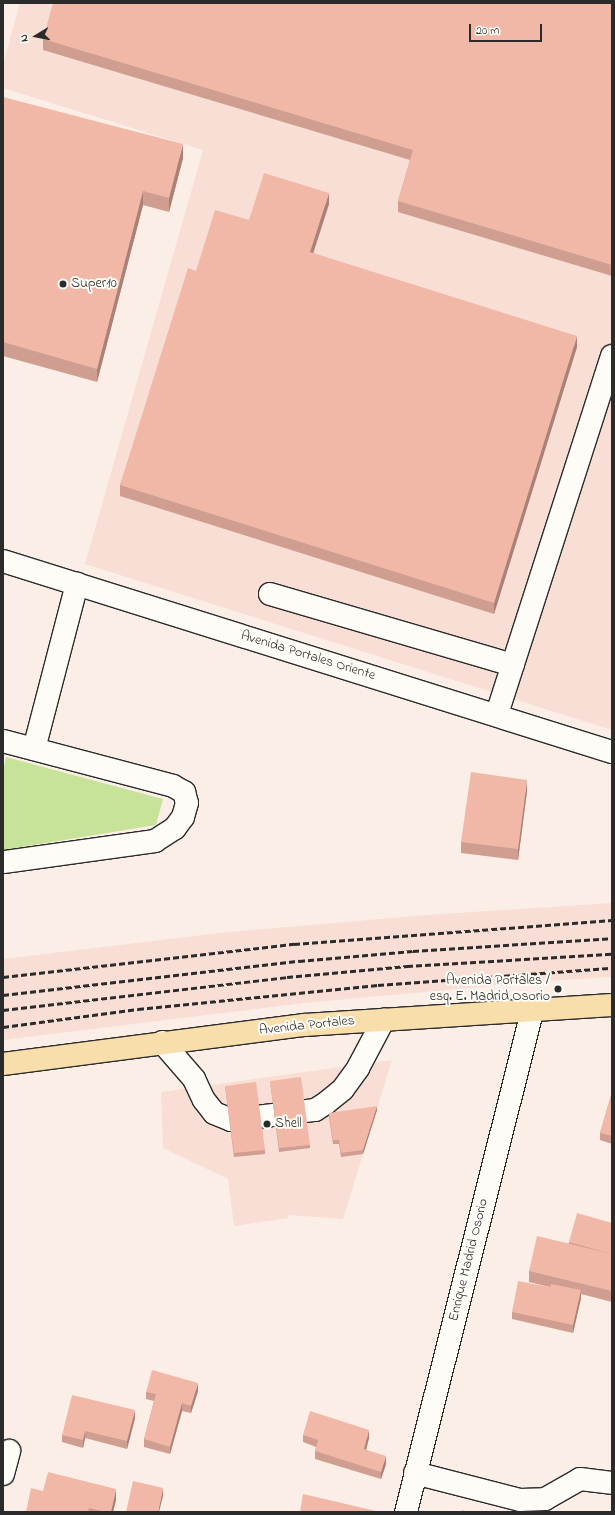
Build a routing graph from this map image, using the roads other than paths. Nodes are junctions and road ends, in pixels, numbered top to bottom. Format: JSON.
{"nodes":[{"id":1,"x":612,"y":356,"type":"edge"},
{"id":2,"x":3,"y":561,"type":"edge"},
{"id":3,"x":76,"y":584,"type":"junction"},
{"id":4,"x":270,"y":594,"type":"dead end"},
{"id":5,"x":513,"y":665,"type":"junction"},
{"id":6,"x":497,"y":714,"type":"junction"},
{"id":7,"x":3,"y":741,"type":"edge"},
{"id":8,"x":34,"y":749,"type":"junction"},
{"id":9,"x":612,"y":752,"type":"edge"},
{"id":10,"x":3,"y":862,"type":"edge"},
{"id":11,"x":612,"y":1006,"type":"edge"},
{"id":12,"x":533,"y":1008,"type":"junction"},
{"id":13,"x":384,"y":1019,"type":"junction"},
{"id":14,"x":162,"y":1042,"type":"junction"},
{"id":15,"x":3,"y":1064,"type":"edge"},
{"id":16,"x":9,"y":1451,"type":"dead end"},
{"id":17,"x":415,"y":1473,"type":"junction"},
{"id":18,"x":3,"y":1474,"type":"edge"},
{"id":19,"x":612,"y":1483,"type":"edge"},
{"id":20,"x":406,"y":1512,"type":"edge"}],
"edges":[{"from":1,"to":5,"type":"street"},
{"from":2,"to":3,"type":"street","name":"Avenida Portales Oriente"},
{"from":3,"to":6,"type":"street","name":"Avenida Portales Oriente"},
{"from":3,"to":8,"type":"street"},
{"from":4,"to":5,"type":"street"},
{"from":5,"to":6,"type":"street"},
{"from":6,"to":9,"type":"street","name":"Avenida Portales Oriente"},
{"from":7,"to":8,"type":"street"},
{"from":8,"to":10,"type":"street"},
{"from":11,"to":12,"type":"main road","name":"Avenida Portales"},
{"from":12,"to":13,"type":"main road","name":"Avenida Portales"},
{"from":12,"to":17,"type":"street","name":"Enrique Madrid Osorio"},
{"from":13,"to":14,"type":"main road","name":"Avenida Portales"},
{"from":13,"to":14,"type":"street"},
{"from":14,"to":15,"type":"main road","name":"Avenida Portales"},
{"from":16,"to":18,"type":"street"},
{"from":17,"to":19,"type":"street"},
{"from":17,"to":20,"type":"street","name":"Enrique Madrid Osorio"}]}
